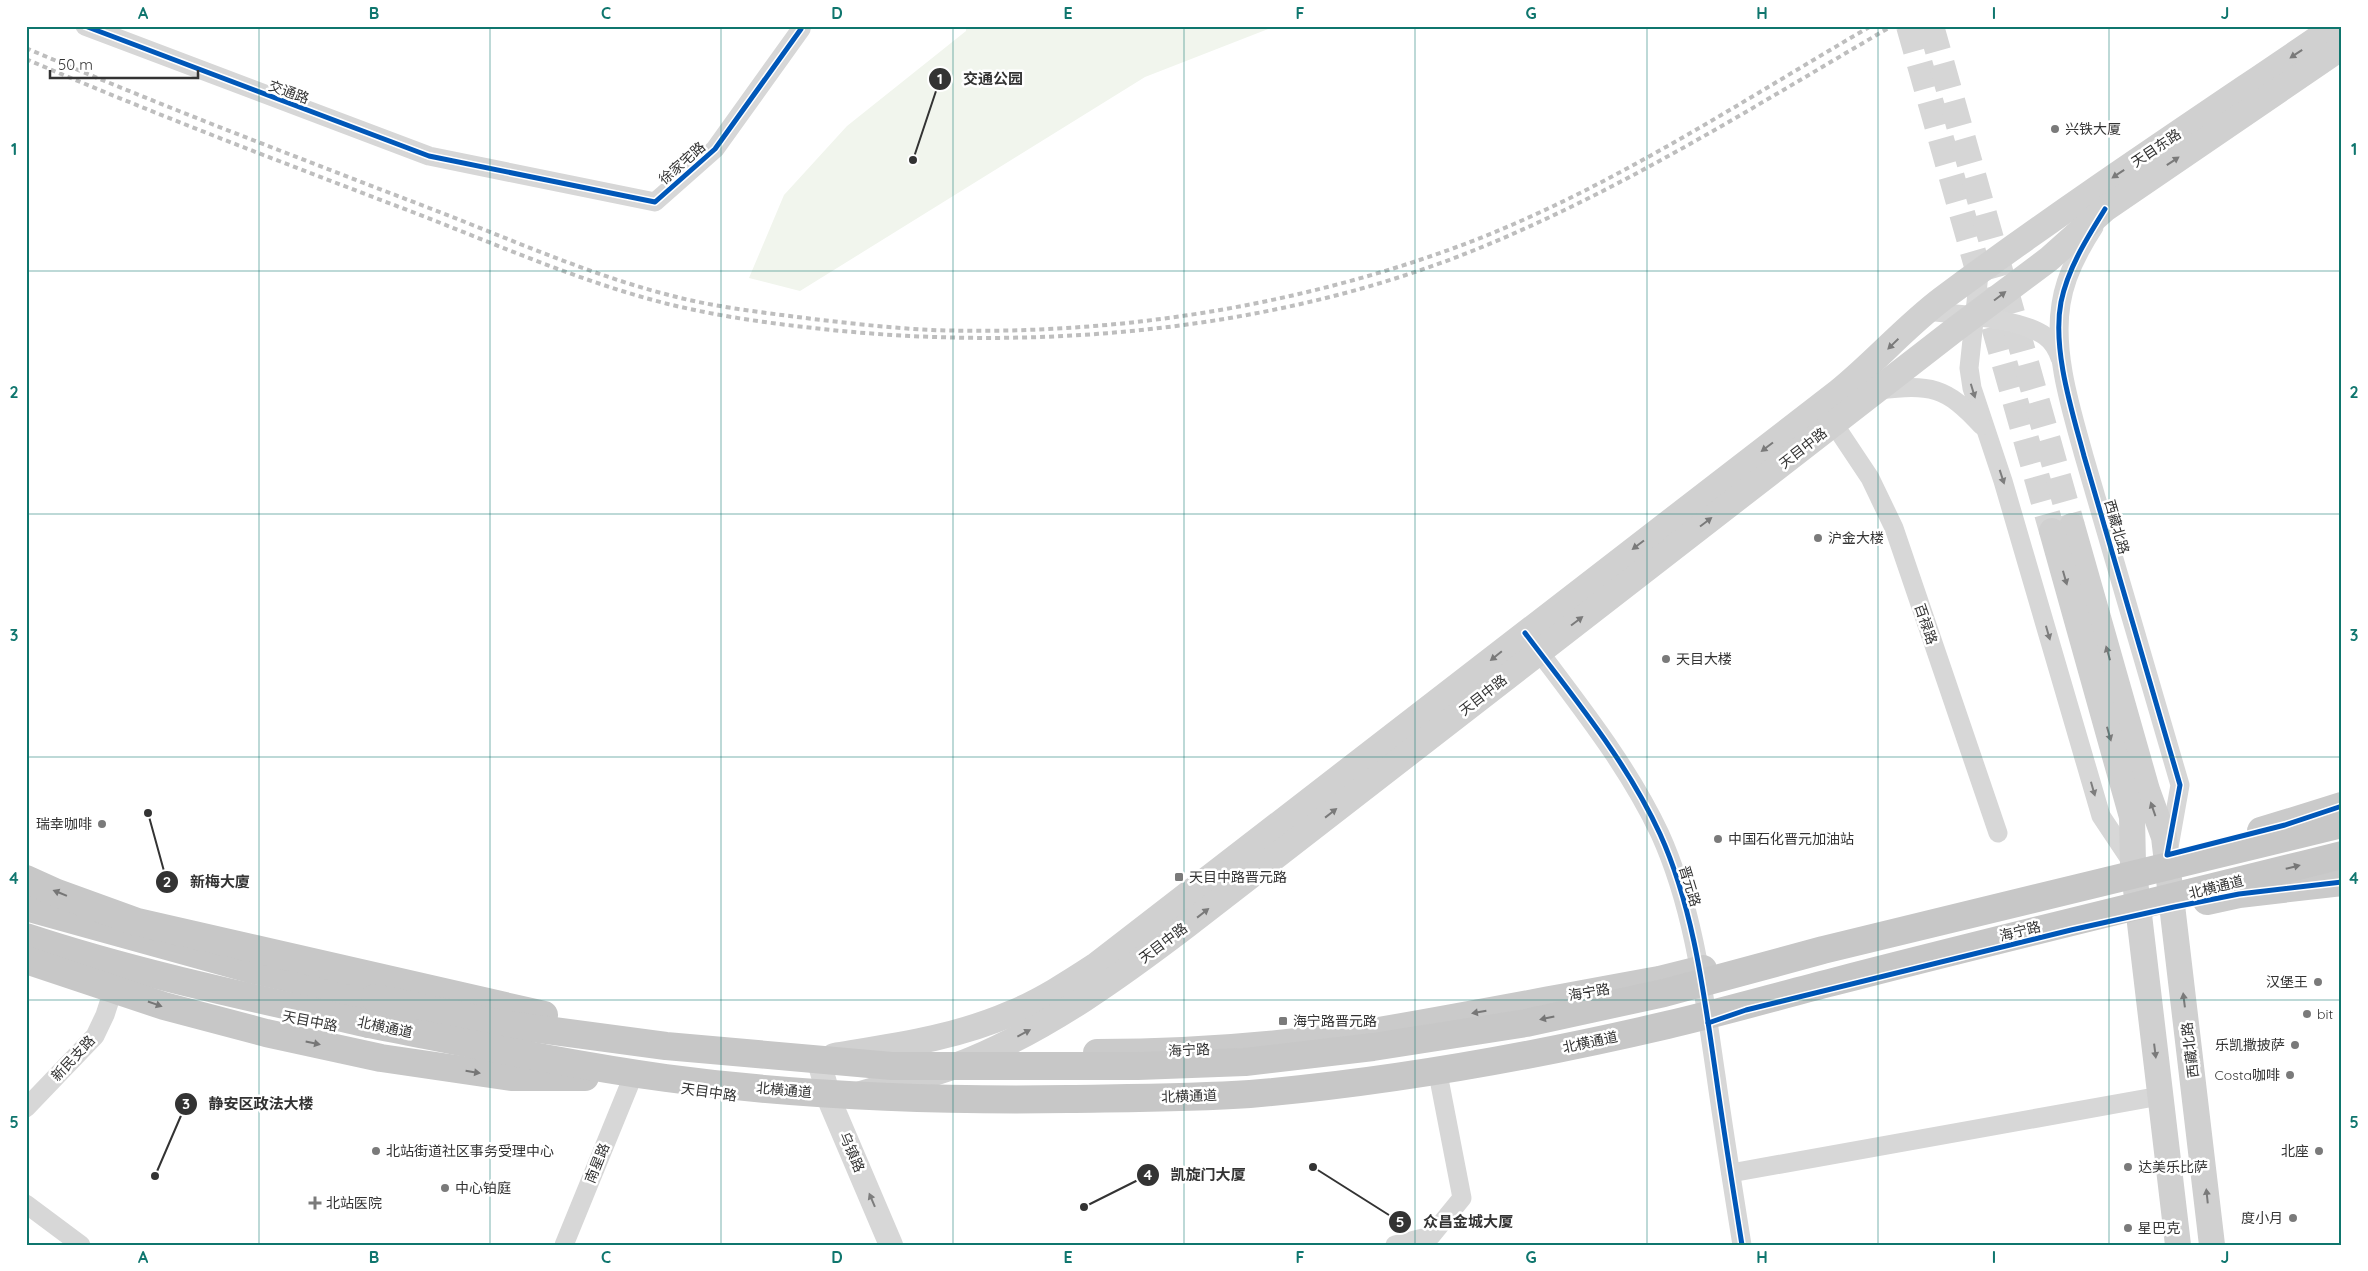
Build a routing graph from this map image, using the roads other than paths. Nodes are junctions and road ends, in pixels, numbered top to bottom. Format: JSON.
{"nodes":[{"id":1,"x":85,"y":26,"type":"edge"},
{"id":2,"x":2336,"y":26,"type":"edge"},
{"id":3,"x":802,"y":27,"type":"edge"},
{"id":4,"x":2342,"y":47,"type":"edge"},
{"id":5,"x":429,"y":156,"type":"joint"},
{"id":6,"x":2105,"y":209,"type":"junction"},
{"id":7,"x":1979,"y":274,"type":"junction"},
{"id":8,"x":1928,"y":311,"type":"junction"},
{"id":9,"x":1973,"y":317,"type":"junction"},
{"id":10,"x":2012,"y":323,"type":"junction"},
{"id":11,"x":1969,"y":358,"type":"junction"},
{"id":12,"x":2063,"y":363,"type":"junction"},
{"id":13,"x":1878,"y":390,"type":"junction"},
{"id":14,"x":1834,"y":424,"type":"junction"},
{"id":15,"x":1986,"y":431,"type":"junction"},
{"id":16,"x":1532,"y":642,"type":"junction"},
{"id":17,"x":2342,"y":806,"type":"edge"},
{"id":18,"x":2342,"y":824,"type":"edge"},
{"id":19,"x":1998,"y":833,"type":"dead end"},
{"id":20,"x":2167,"y":855,"type":"junction"},
{"id":21,"x":2342,"y":855,"type":"edge"},
{"id":22,"x":2133,"y":864,"type":"junction"},
{"id":23,"x":26,"y":879,"type":"edge"},
{"id":24,"x":2342,"y":882,"type":"edge"},
{"id":25,"x":26,"y":907,"type":"edge"},
{"id":26,"x":2174,"y":907,"type":"junction"},
{"id":27,"x":2139,"y":916,"type":"junction"},
{"id":28,"x":26,"y":936,"type":"edge"},
{"id":29,"x":26,"y":944,"type":"edge"},
{"id":30,"x":26,"y":960,"type":"edge"},
{"id":31,"x":1698,"y":971,"type":"junction"},
{"id":32,"x":119,"y":974,"type":"junction"},
{"id":33,"x":1708,"y":1023,"type":"junction"},
{"id":34,"x":666,"y":1046,"type":"junction"},
{"id":35,"x":983,"y":1054,"type":"junction"},
{"id":36,"x":818,"y":1058,"type":"junction"},
{"id":37,"x":666,"y":1078,"type":"junction"},
{"id":38,"x":1439,"y":1079,"type":"junction"},
{"id":39,"x":631,"y":1081,"type":"junction"},
{"id":40,"x":2160,"y":1096,"type":"junction"},
{"id":41,"x":831,"y":1104,"type":"junction"},
{"id":42,"x":26,"y":1108,"type":"edge"},
{"id":43,"x":1731,"y":1173,"type":"junction"},
{"id":44,"x":26,"y":1204,"type":"edge"},
{"id":45,"x":81,"y":1245,"type":"edge"},
{"id":46,"x":564,"y":1245,"type":"edge"},
{"id":47,"x":891,"y":1245,"type":"edge"},
{"id":48,"x":1395,"y":1245,"type":"edge"},
{"id":49,"x":1742,"y":1245,"type":"edge"},
{"id":50,"x":2178,"y":1245,"type":"edge"},
{"id":51,"x":2212,"y":1245,"type":"edge"}],
"edges":[{"from":1,"to":5,"type":"street","name":"交通路"},
{"from":2,"to":7,"type":"main road","name":"天目东路","one_way":true},
{"from":3,"to":5,"type":"street","name":"徐家宅路"},
{"from":6,"to":4,"type":"main road","name":"天目东路","one_way":true},
{"from":9,"to":6,"type":"main road","name":"天目中路","one_way":true},
{"from":6,"to":12,"type":"street","name":"西藏北路"},
{"from":7,"to":8,"type":"main road","name":"天目中路"},
{"from":7,"to":9,"type":"street","name":"西藏北路"},
{"from":8,"to":9,"type":"street","name":"西藏北路"},
{"from":8,"to":16,"type":"main road","name":"天目中路","one_way":true},
{"from":9,"to":10,"type":"street","name":"西藏北路"},
{"from":9,"to":11,"type":"street","name":"西藏北路"},
{"from":9,"to":13,"type":"main road","name":"天目中路"},
{"from":10,"to":11,"type":"street"},
{"from":10,"to":12,"type":"street","name":"西藏北路"},
{"from":11,"to":15,"type":"street","name":"西藏北路","one_way":true},
{"from":12,"to":20,"type":"street","name":"西藏北路"},
{"from":13,"to":14,"type":"main road","name":"天目中路"},
{"from":13,"to":15,"type":"street","name":"西藏北路"},
{"from":16,"to":14,"type":"main road","name":"天目中路","one_way":true},
{"from":14,"to":19,"type":"street","name":"百禄路"},
{"from":15,"to":22,"type":"street","name":"西藏北路","one_way":true},
{"from":16,"to":31,"type":"street","name":"晋元路"},
{"from":35,"to":16,"type":"main road","name":"天目中路","one_way":true},
{"from":16,"to":36,"type":"main road","name":"天目中路","one_way":true},
{"from":17,"to":20,"type":"main road","name":"海宁路"},
{"from":18,"to":34,"type":"highway","name":"北横通道","one_way":true,"bridge":true},
{"from":20,"to":22,"type":"main road","name":"海宁路"},
{"from":20,"to":22,"type":"main road","name":"西藏北路","one_way":true},
{"from":20,"to":26,"type":"main road","name":"西藏北路"},
{"from":37,"to":21,"type":"highway","name":"北横通道","one_way":true,"bridge":true},
{"from":22,"to":27,"type":"main road","name":"西藏北路"},
{"from":22,"to":31,"type":"main road","name":"海宁路"},
{"from":34,"to":23,"type":"highway","one_way":true,"bridge":true},
{"from":24,"to":26,"type":"main road","name":"海宁路"},
{"from":25,"to":34,"type":"highway","name":"北横通道","bridge":true},
{"from":25,"to":36,"type":"main road","name":"天目中路"},
{"from":26,"to":27,"type":"main road","name":"海宁路"},
{"from":51,"to":26,"type":"main road","name":"西藏北路","one_way":true},
{"from":27,"to":33,"type":"main road","name":"海宁路"},
{"from":27,"to":40,"type":"main road","name":"西藏北路","one_way":true},
{"from":28,"to":37,"type":"highway","name":"北横通道","bridge":true},
{"from":29,"to":32,"type":"main road","name":"天目中路"},
{"from":30,"to":37,"type":"highway","one_way":true,"bridge":true},
{"from":31,"to":33,"type":"street","name":"晋元路"},
{"from":31,"to":35,"type":"main road","name":"海宁路","one_way":true},
{"from":32,"to":39,"type":"main road","name":"天目中路"},
{"from":32,"to":42,"type":"street","name":"新民支路"},
{"from":33,"to":38,"type":"main road","name":"海宁路"},
{"from":33,"to":43,"type":"street","name":"晋元路"},
{"from":35,"to":36,"type":"main road","name":"海宁路"},
{"from":35,"to":41,"type":"main road","name":"天目中路"},
{"from":36,"to":41,"type":"street","name":"乌镇路"},
{"from":38,"to":41,"type":"main road","name":"海宁路"},
{"from":38,"to":48,"type":"street"},
{"from":39,"to":41,"type":"main road","name":"天目中路"},
{"from":39,"to":46,"type":"street","name":"南星路"},
{"from":40,"to":43,"type":"street"},
{"from":40,"to":50,"type":"main road","name":"西藏北路"},
{"from":47,"to":41,"type":"street","name":"乌镇路","one_way":true},
{"from":43,"to":49,"type":"street","name":"晋元路"},
{"from":44,"to":45,"type":"street"}]}
